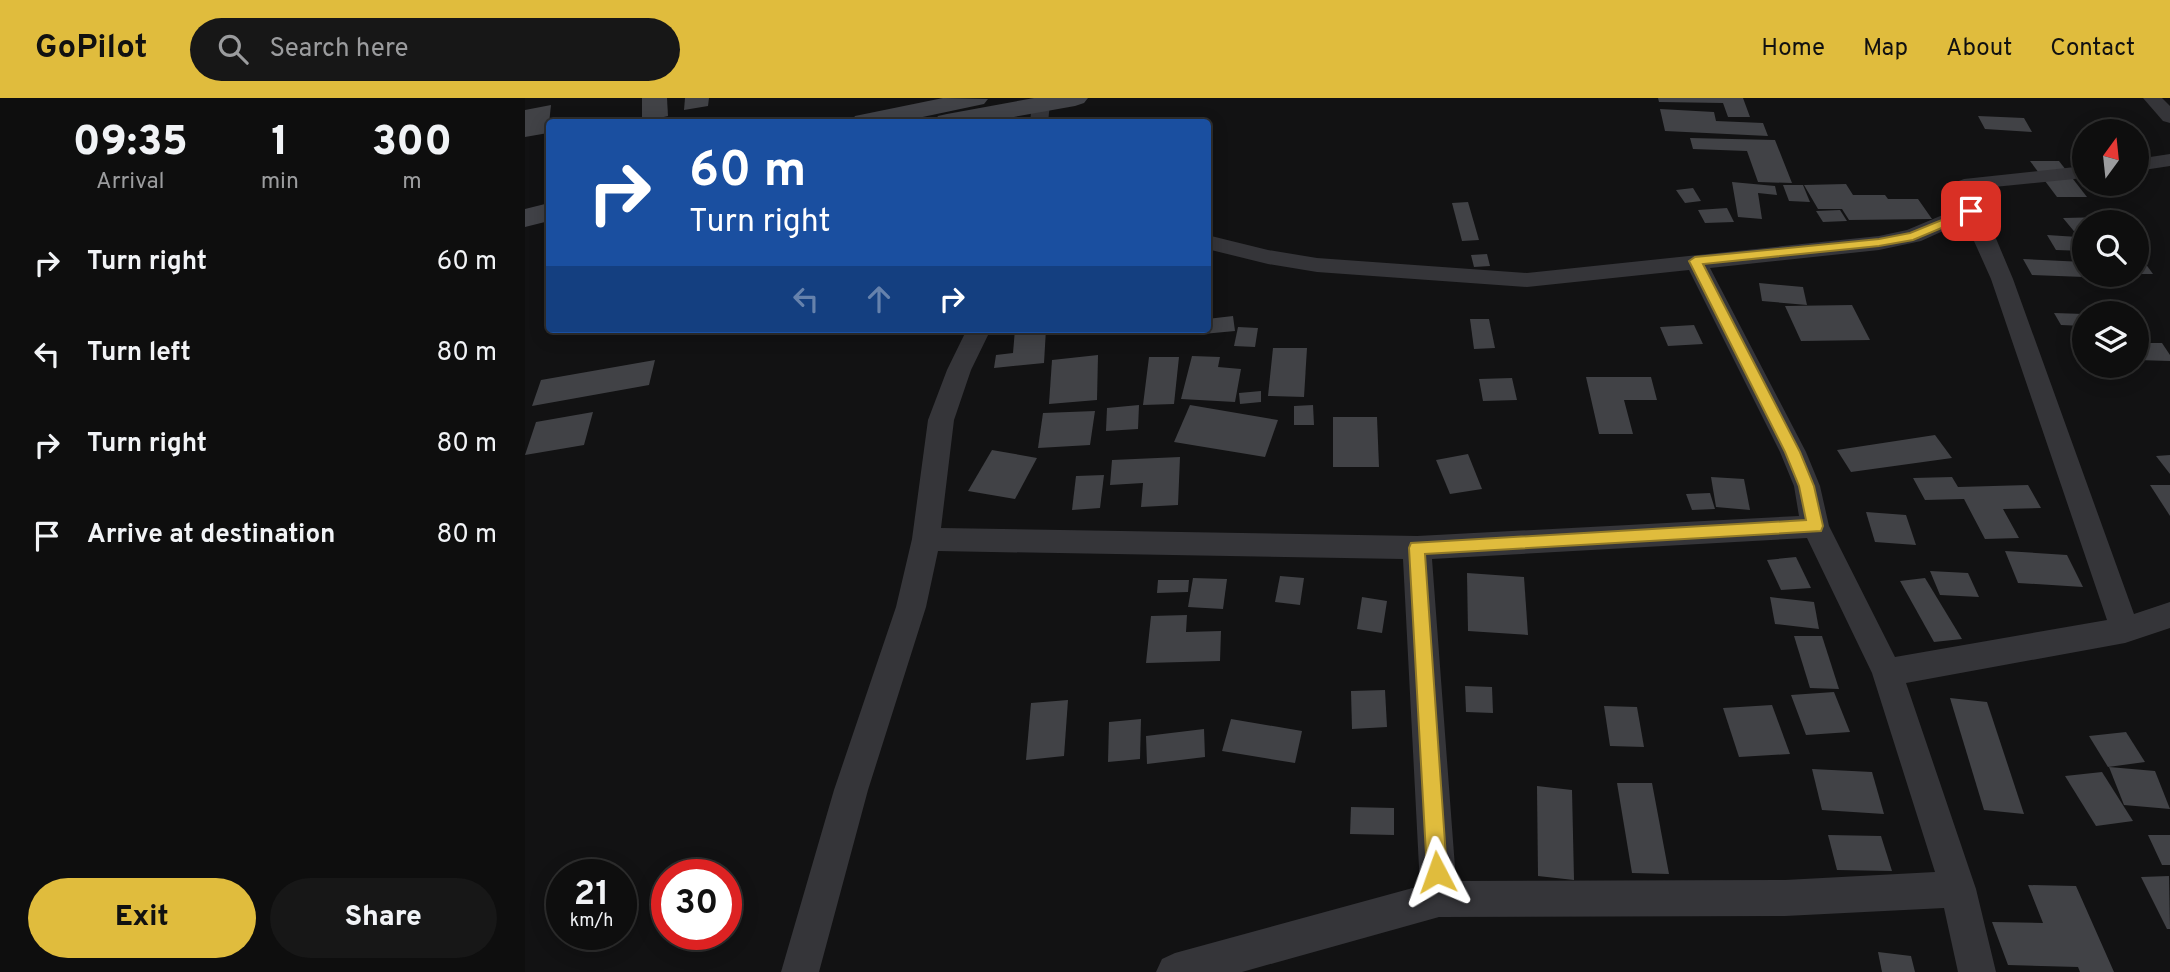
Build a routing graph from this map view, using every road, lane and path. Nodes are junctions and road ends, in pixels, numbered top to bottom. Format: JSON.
{"nodes":[{"id":1,"x":981,"y":98,"type":"edge"},
{"id":2,"x":1075,"y":98,"type":"edge"},
{"id":3,"x":2152,"y":98,"type":"edge"},
{"id":4,"x":1040,"y":113,"type":"edge"},
{"id":5,"x":2170,"y":117,"type":"edge"},
{"id":6,"x":879,"y":119,"type":"edge"},
{"id":7,"x":978,"y":119,"type":"edge"},
{"id":8,"x":2170,"y":160,"type":"edge"},
{"id":9,"x":2149,"y":163,"type":"edge"},
{"id":10,"x":2072,"y":173,"type":"edge"},
{"id":11,"x":546,"y":194,"type":"edge"},
{"id":12,"x":525,"y":198,"type":"edge"},
{"id":13,"x":1971,"y":211,"type":"junction"},
{"id":14,"x":546,"y":213,"type":"edge"},
{"id":15,"x":525,"y":218,"type":"edge"},
{"id":16,"x":1211,"y":243,"type":"edge"},
{"id":17,"x":1695,"y":261,"type":"junction"},
{"id":18,"x":977,"y":333,"type":"edge"},
{"id":19,"x":1815,"y":526,"type":"junction"},
{"id":20,"x":926,"y":539,"type":"junction"},
{"id":21,"x":1417,"y":548,"type":"junction"},
{"id":22,"x":2170,"y":615,"type":"edge"},
{"id":23,"x":2125,"y":630,"type":"junction"},
{"id":24,"x":1887,"y":672,"type":"junction"},
{"id":25,"x":1958,"y":889,"type":"junction"},
{"id":26,"x":1439,"y":899,"type":"junction"},
{"id":27,"x":800,"y":972,"type":"edge"},
{"id":28,"x":1175,"y":972,"type":"edge"},
{"id":29,"x":1977,"y":972,"type":"edge"}],
"edges":[{"from":1,"to":6,"type":"main road"},
{"from":2,"to":4,"type":"main road"},
{"from":3,"to":5,"type":"street"},
{"from":4,"to":7,"type":"main road"},
{"from":8,"to":9,"type":"street"},
{"from":10,"to":13,"type":"street"},
{"from":11,"to":12,"type":"main road"},
{"from":13,"to":17,"type":"street"},
{"from":13,"to":23,"type":"street"},
{"from":14,"to":15,"type":"main road"},
{"from":16,"to":17,"type":"street"},
{"from":17,"to":19,"type":"street"},
{"from":18,"to":20,"type":"street"},
{"from":19,"to":21,"type":"street"},
{"from":19,"to":24,"type":"street"},
{"from":20,"to":21,"type":"street"},
{"from":20,"to":27,"type":"street"},
{"from":21,"to":26,"type":"street"},
{"from":22,"to":23,"type":"street"},
{"from":23,"to":24,"type":"street"},
{"from":24,"to":25,"type":"street"},
{"from":25,"to":26,"type":"street"},
{"from":25,"to":29,"type":"street"},
{"from":26,"to":28,"type":"street"}]}
